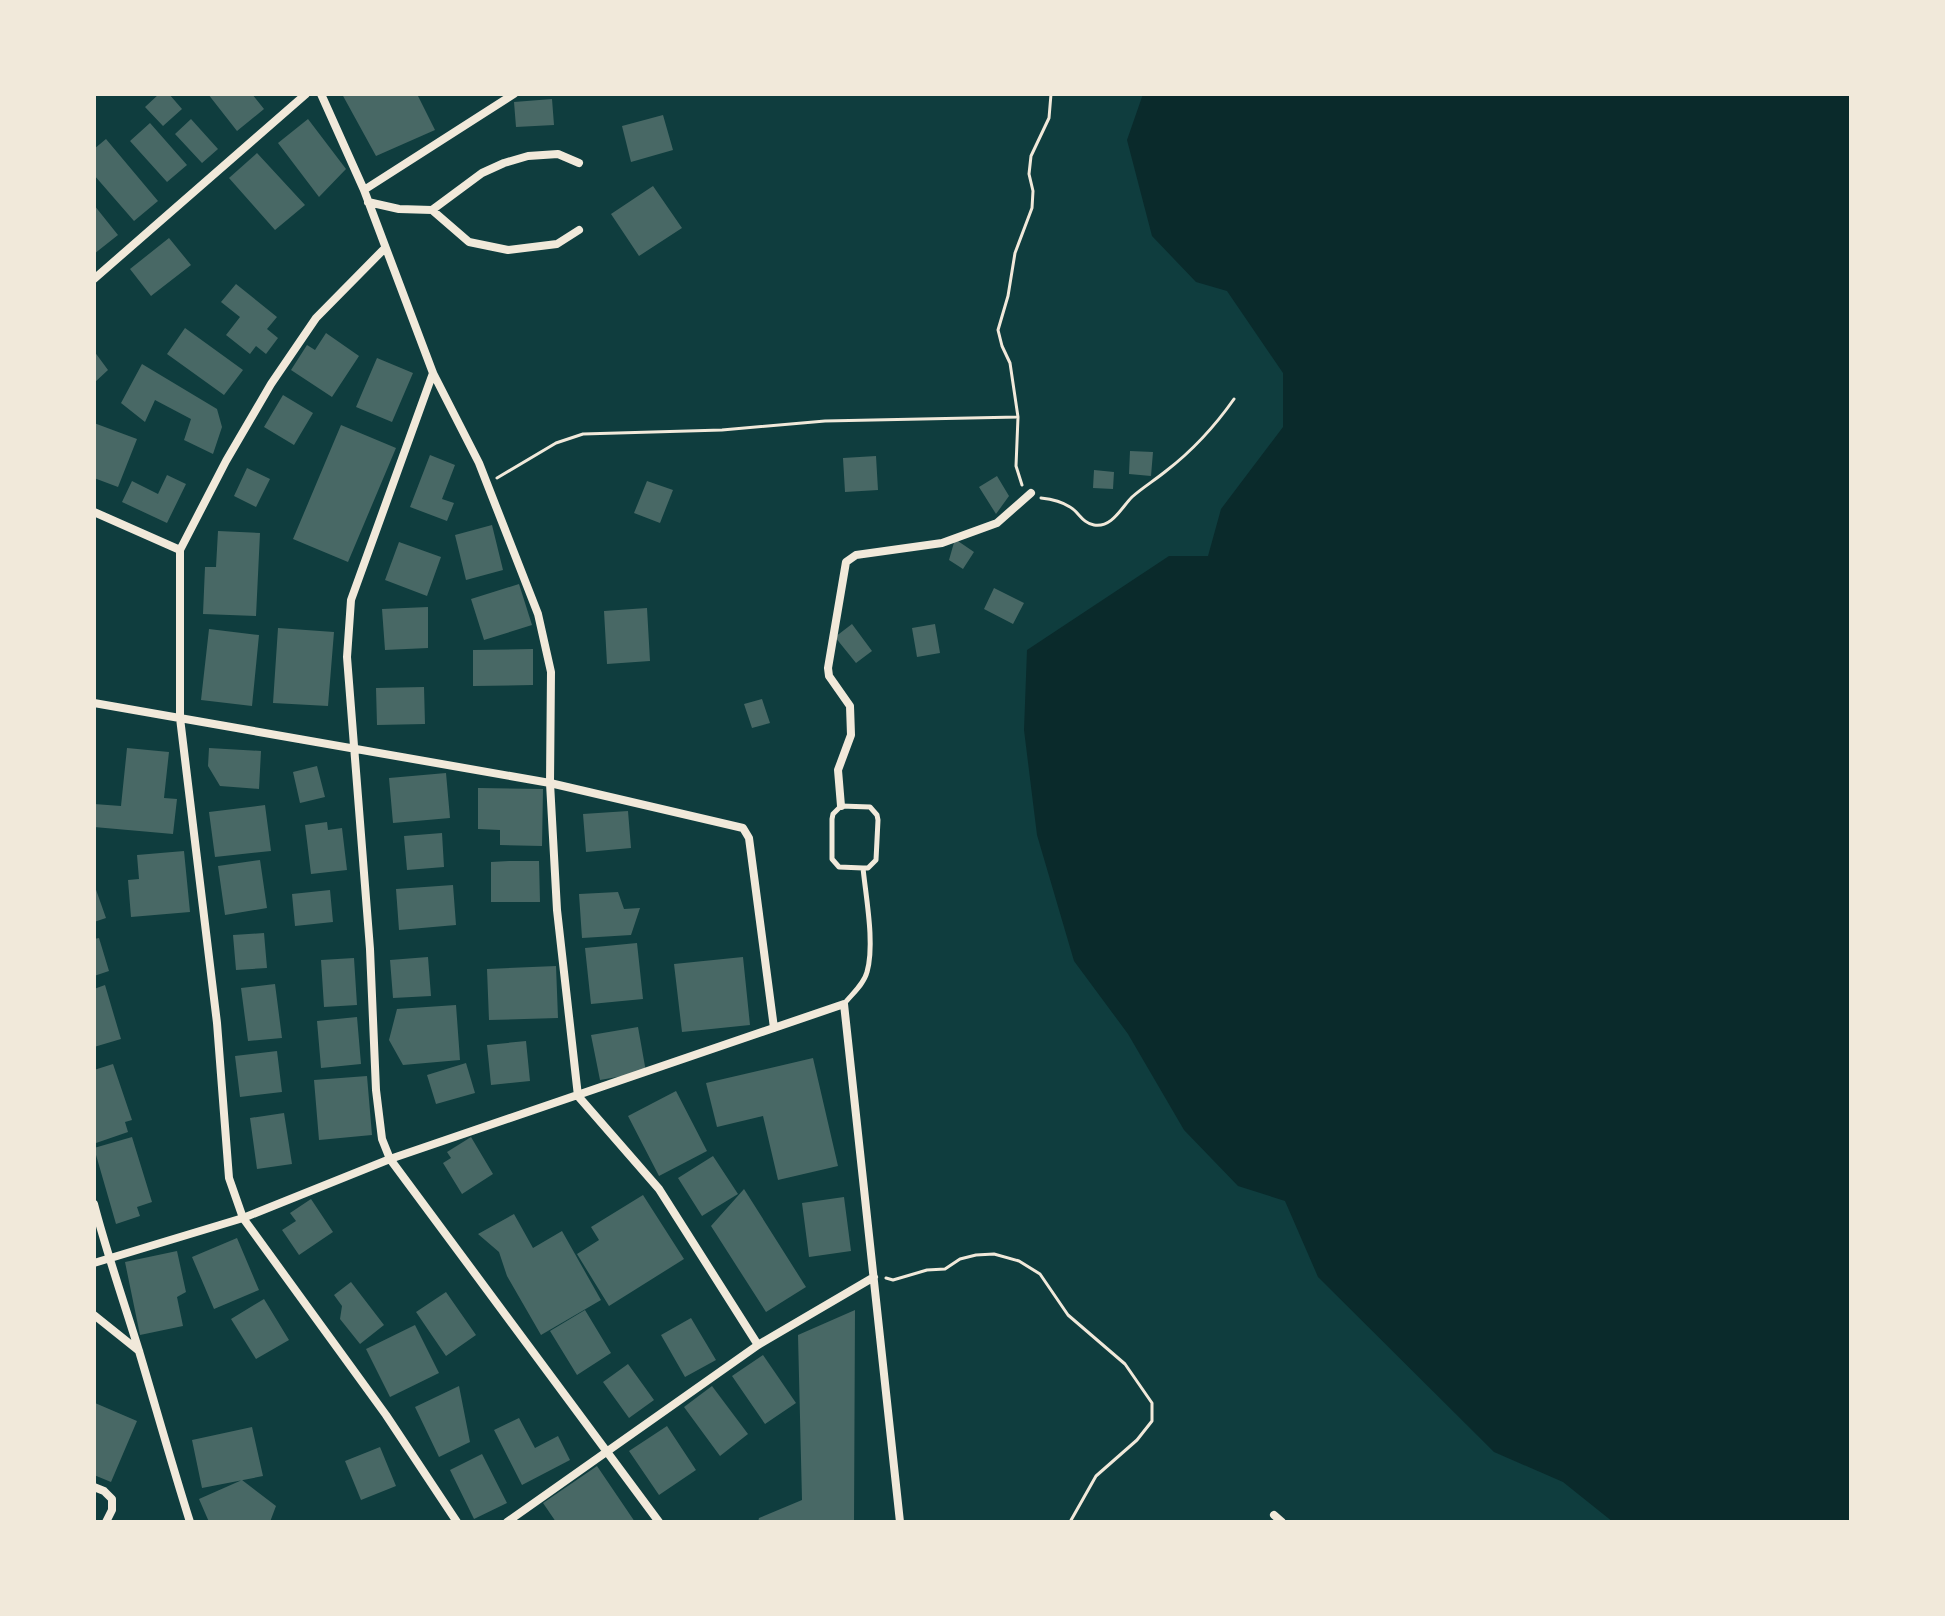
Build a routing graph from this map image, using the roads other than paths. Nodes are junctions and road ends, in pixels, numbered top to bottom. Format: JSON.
{"nodes":[{"id":1,"x":306,"y":94,"type":"edge"},
{"id":2,"x":321,"y":94,"type":"edge"},
{"id":3,"x":514,"y":94,"type":"edge"},
{"id":4,"x":579,"y":163,"type":"dead end"},
{"id":5,"x":364,"y":190,"type":"junction"},
{"id":6,"x":368,"y":202,"type":"junction"},
{"id":7,"x":432,"y":210,"type":"junction"},
{"id":8,"x":579,"y":230,"type":"dead end"},
{"id":9,"x":385,"y":248,"type":"junction"},
{"id":10,"x":94,"y":279,"type":"edge"},
{"id":11,"x":433,"y":373,"type":"junction"},
{"id":12,"x":1031,"y":493,"type":"road end"},
{"id":13,"x":94,"y":512,"type":"edge"},
{"id":14,"x":180,"y":550,"type":"junction"},
{"id":15,"x":94,"y":703,"type":"edge"},
{"id":16,"x":180,"y":718,"type":"junction"},
{"id":17,"x":356,"y":747,"type":"junction"},
{"id":18,"x":550,"y":783,"type":"junction"},
{"id":19,"x":841,"y":806,"type":"junction"},
{"id":20,"x":863,"y":868,"type":"junction"},
{"id":21,"x":844,"y":1004,"type":"junction"},
{"id":22,"x":774,"y":1028,"type":"junction"},
{"id":23,"x":578,"y":1096,"type":"junction"},
{"id":24,"x":390,"y":1159,"type":"junction"},
{"id":25,"x":94,"y":1204,"type":"edge"},
{"id":26,"x":243,"y":1218,"type":"junction"},
{"id":27,"x":108,"y":1258,"type":"junction"},
{"id":28,"x":94,"y":1263,"type":"edge"},
{"id":29,"x":874,"y":1277,"type":"junction"},
{"id":30,"x":94,"y":1315,"type":"edge"},
{"id":31,"x":758,"y":1345,"type":"junction"},
{"id":32,"x":139,"y":1351,"type":"junction"},
{"id":33,"x":605,"y":1452,"type":"junction"},
{"id":34,"x":94,"y":1487,"type":"edge"},
{"id":35,"x":1274,"y":1515,"type":"dead end"},
{"id":36,"x":106,"y":1522,"type":"edge"},
{"id":37,"x":190,"y":1522,"type":"edge"},
{"id":38,"x":457,"y":1522,"type":"edge"},
{"id":39,"x":507,"y":1522,"type":"edge"},
{"id":40,"x":659,"y":1522,"type":"edge"},
{"id":41,"x":900,"y":1522,"type":"edge"},
{"id":42,"x":1282,"y":1522,"type":"edge"}],
"edges":[{"from":1,"to":10,"type":"street"},
{"from":2,"to":5,"type":"street"},
{"from":3,"to":5,"type":"street"},
{"from":4,"to":7,"type":"street"},
{"from":5,"to":6,"type":"street"},
{"from":6,"to":7,"type":"street"},
{"from":6,"to":9,"type":"street"},
{"from":7,"to":8,"type":"street"},
{"from":9,"to":11,"type":"street"},
{"from":9,"to":14,"type":"street"},
{"from":11,"to":17,"type":"street"},
{"from":11,"to":18,"type":"street"},
{"from":12,"to":19,"type":"street"},
{"from":13,"to":14,"type":"street"},
{"from":14,"to":16,"type":"street"},
{"from":15,"to":16,"type":"street"},
{"from":16,"to":17,"type":"street"},
{"from":16,"to":26,"type":"street"},
{"from":17,"to":18,"type":"street"},
{"from":17,"to":24,"type":"street"},
{"from":18,"to":22,"type":"street"},
{"from":18,"to":23,"type":"street"},
{"from":19,"to":20,"type":"lane"},
{"from":19,"to":20,"type":"lane"},
{"from":20,"to":21,"type":"lane"},
{"from":21,"to":22,"type":"street"},
{"from":21,"to":29,"type":"street"},
{"from":22,"to":23,"type":"street"},
{"from":23,"to":24,"type":"street"},
{"from":23,"to":31,"type":"street"},
{"from":24,"to":26,"type":"street"},
{"from":24,"to":33,"type":"street"},
{"from":25,"to":27,"type":"street"},
{"from":26,"to":27,"type":"street"},
{"from":26,"to":38,"type":"street"},
{"from":27,"to":28,"type":"street"},
{"from":27,"to":32,"type":"street"},
{"from":29,"to":31,"type":"street"},
{"from":29,"to":41,"type":"street"},
{"from":30,"to":32,"type":"street"},
{"from":31,"to":33,"type":"street"},
{"from":32,"to":37,"type":"street"},
{"from":33,"to":39,"type":"street"},
{"from":33,"to":40,"type":"street"},
{"from":34,"to":36,"type":"street"},
{"from":35,"to":42,"type":"street"}]}
